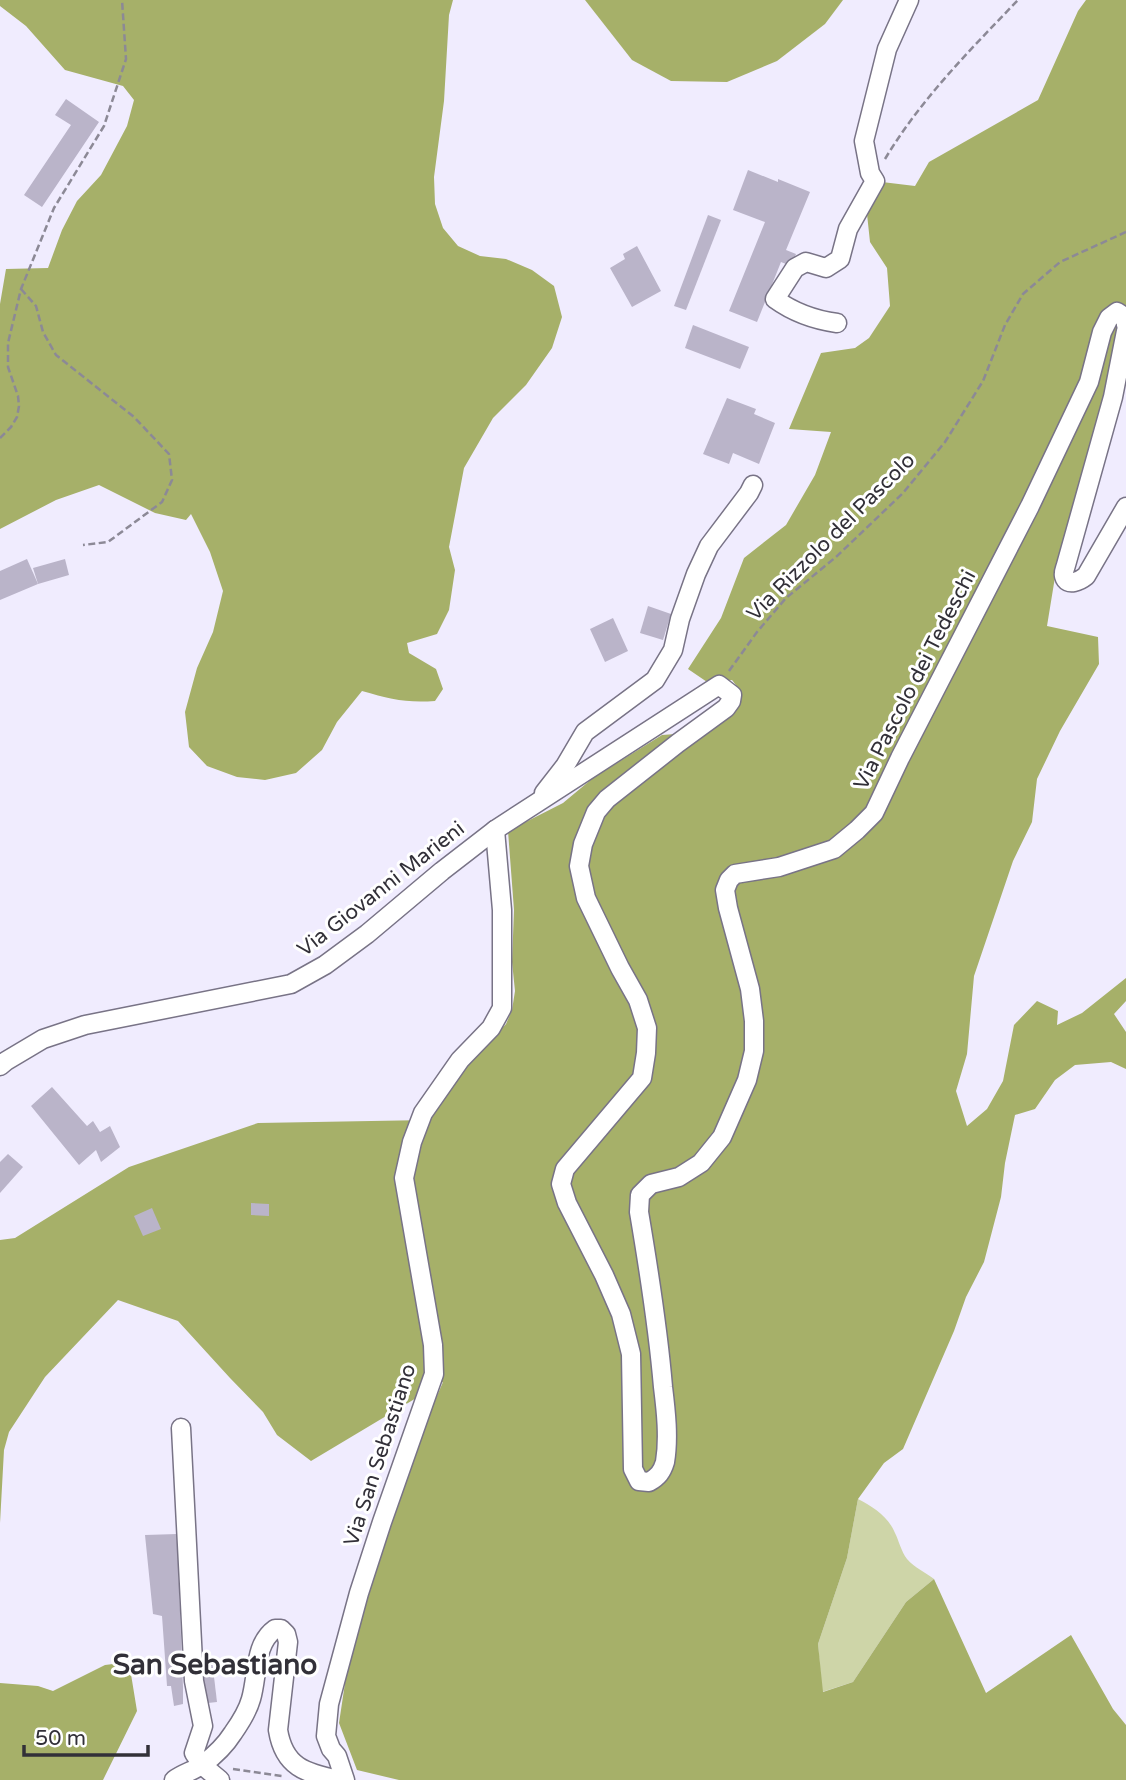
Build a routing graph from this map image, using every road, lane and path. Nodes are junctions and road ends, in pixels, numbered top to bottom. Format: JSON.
{"nodes":[{"id":1,"x":122,"y":0,"type":"edge"},
{"id":2,"x":909,"y":0,"type":"edge"},
{"id":3,"x":1018,"y":0,"type":"edge"},
{"id":4,"x":875,"y":181,"type":"junction"},
{"id":5,"x":1126,"y":232,"type":"edge"},
{"id":6,"x":21,"y":289,"type":"junction"},
{"id":7,"x":836,"y":323,"type":"dead end"},
{"id":8,"x":1126,"y":326,"type":"edge"},
{"id":9,"x":1126,"y":331,"type":"edge"},
{"id":10,"x":0,"y":438,"type":"edge"},
{"id":11,"x":753,"y":485,"type":"dead end"},
{"id":12,"x":1126,"y":507,"type":"edge"},
{"id":13,"x":83,"y":545,"type":"dead end"},
{"id":14,"x":719,"y":685,"type":"junction"},
{"id":15,"x":534,"y":806,"type":"junction"},
{"id":16,"x":495,"y":830,"type":"junction"},
{"id":17,"x":0,"y":1066,"type":"edge"},
{"id":18,"x":181,"y":1428,"type":"dead end"},
{"id":19,"x":202,"y":1765,"type":"junction"},
{"id":20,"x":283,"y":1776,"type":"dead end"},
{"id":21,"x":174,"y":1780,"type":"edge"},
{"id":22,"x":220,"y":1780,"type":"edge"},
{"id":23,"x":339,"y":1780,"type":"edge"},
{"id":24,"x":345,"y":1780,"type":"edge"}],
"edges":[{"from":1,"to":6,"type":"path"},
{"from":2,"to":4,"type":"street"},
{"from":3,"to":4,"type":"path"},
{"from":4,"to":7,"type":"street"},
{"from":5,"to":14,"type":"path","name":"Via Rizzolo del Pascolo"},
{"from":6,"to":10,"type":"path"},
{"from":6,"to":13,"type":"path"},
{"from":8,"to":14,"type":"street","name":"Via Pascolo dei Tedeschi"},
{"from":9,"to":12,"type":"street"},
{"from":11,"to":15,"type":"street"},
{"from":14,"to":15,"type":"street","name":"Via Giovanni Marieni"},
{"from":15,"to":16,"type":"street","name":"Via Giovanni Marieni"},
{"from":16,"to":17,"type":"street","name":"Via Giovanni Marieni"},
{"from":16,"to":24,"type":"street","name":"Via San Sebastiano"},
{"from":18,"to":19,"type":"street"},
{"from":19,"to":20,"type":"path"},
{"from":19,"to":21,"type":"street"},
{"from":19,"to":22,"type":"street"},
{"from":19,"to":23,"type":"street"}]}
